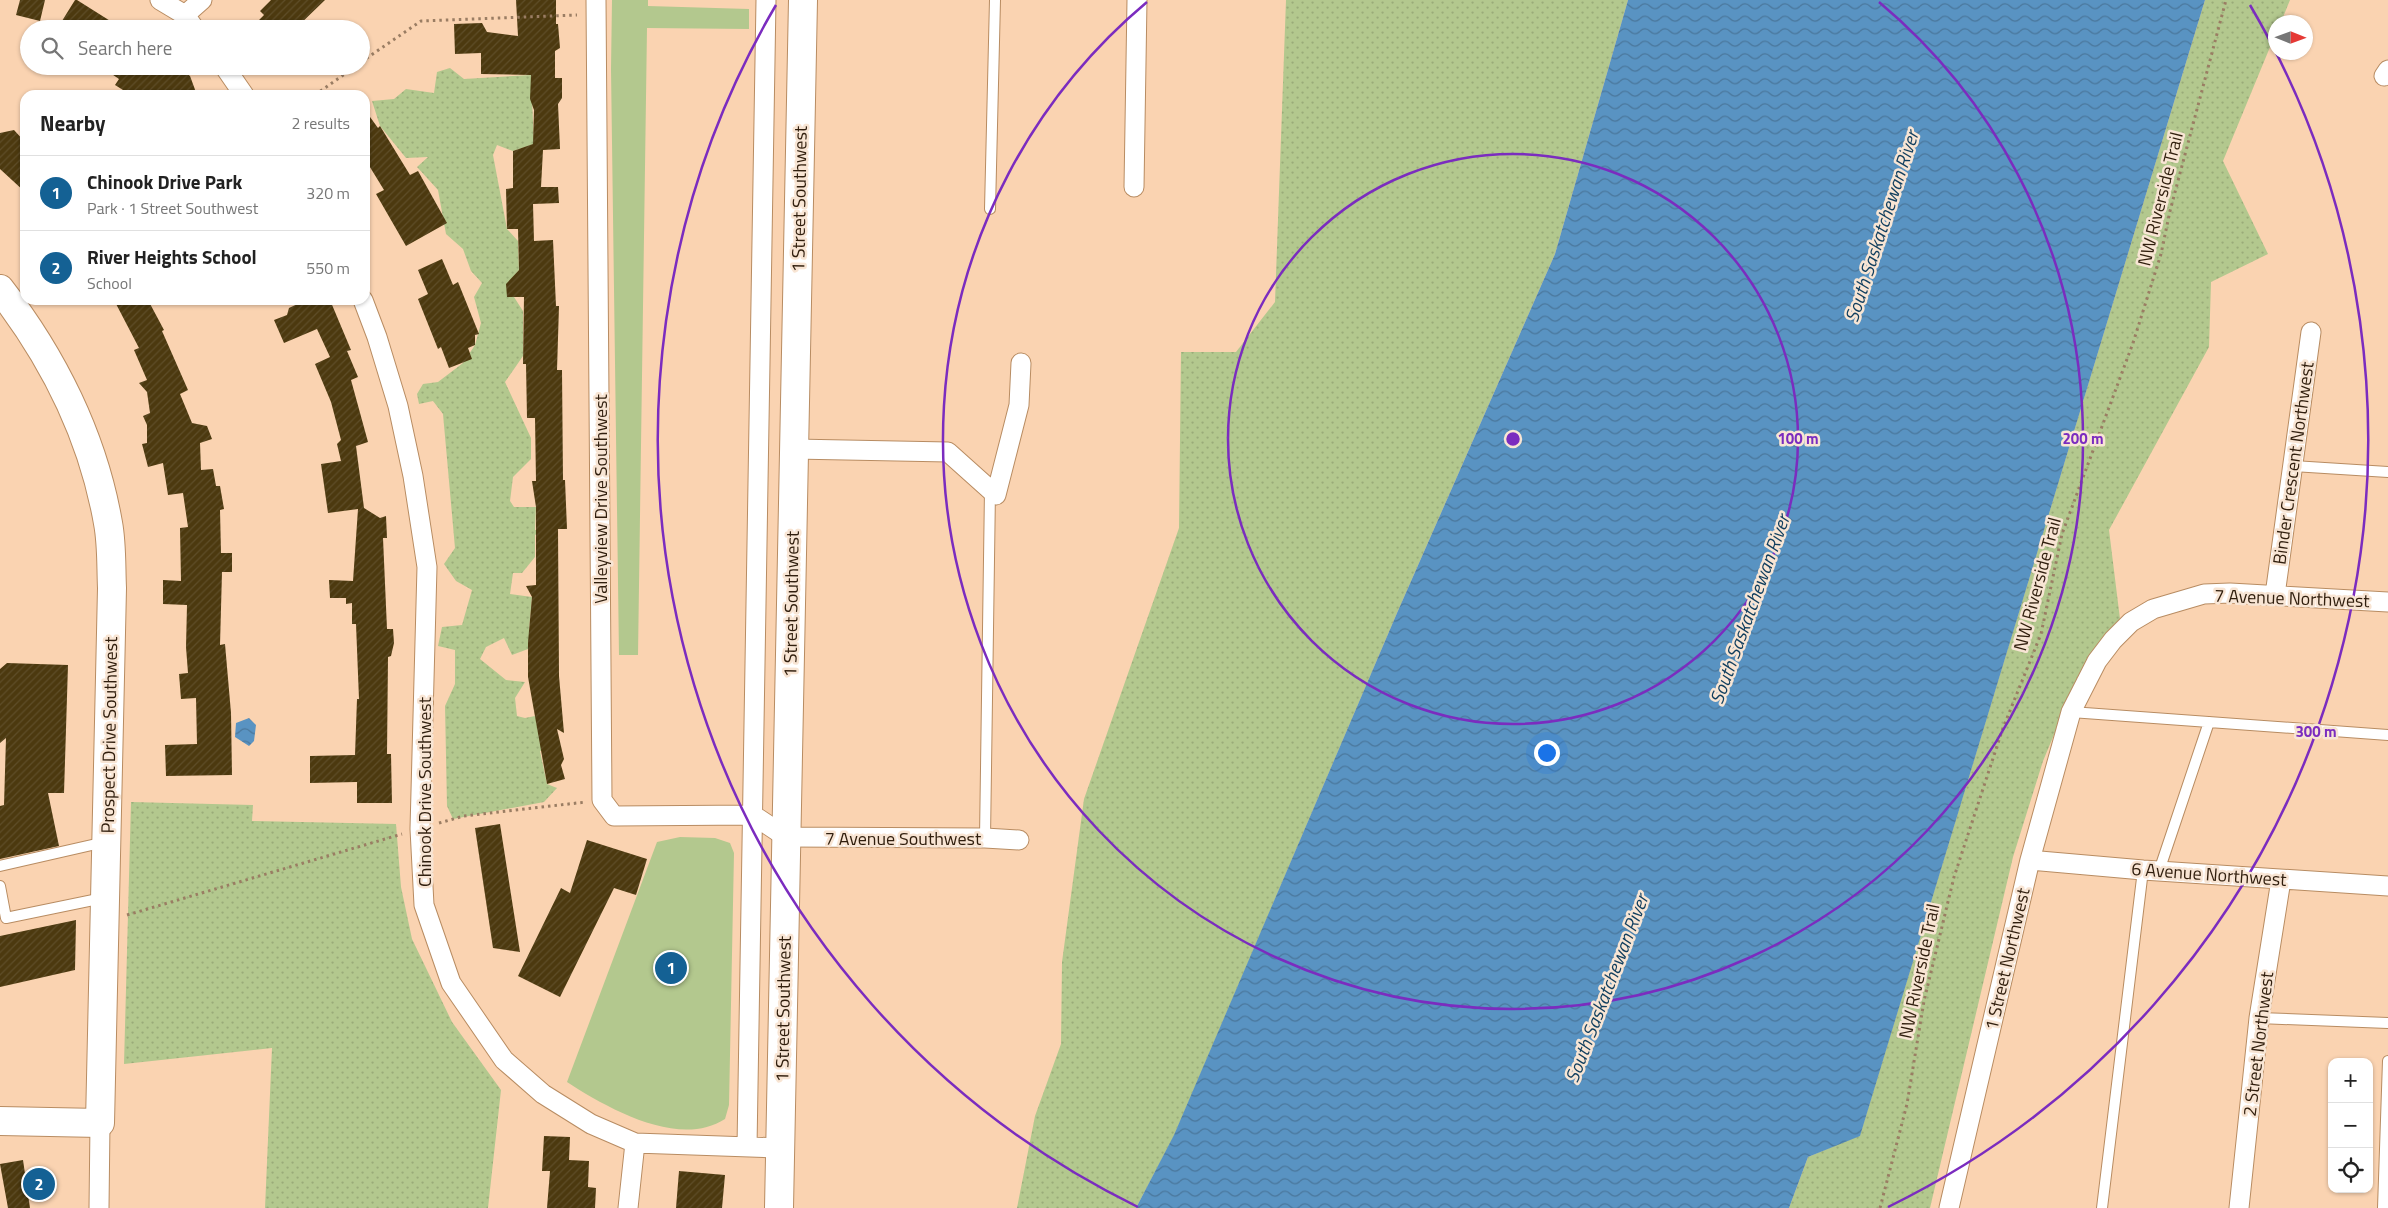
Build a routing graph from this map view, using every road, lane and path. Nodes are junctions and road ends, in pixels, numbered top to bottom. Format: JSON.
{"nodes":[{"id":1,"x":160,"y":0,"type":"edge"},
{"id":2,"x":202,"y":0,"type":"edge"},
{"id":3,"x":766,"y":0,"type":"edge"},
{"id":4,"x":803,"y":0,"type":"edge"},
{"id":5,"x":995,"y":0,"type":"edge"},
{"id":6,"x":1137,"y":0,"type":"edge"},
{"id":7,"x":2226,"y":0,"type":"edge"},
{"id":8,"x":596,"y":7,"type":"edge"},
{"id":9,"x":187,"y":20,"type":"edge"},
{"id":10,"x":191,"y":20,"type":"edge"},
{"id":11,"x":370,"y":56,"type":"edge"},
{"id":12,"x":230,"y":75,"type":"edge"},
{"id":13,"x":343,"y":75,"type":"edge"},
{"id":14,"x":241,"y":90,"type":"edge"},
{"id":15,"x":322,"y":90,"type":"edge"},
{"id":16,"x":1134,"y":187,"type":"dead end"},
{"id":17,"x":990,"y":209,"type":"dead end"},
{"id":18,"x":9,"y":305,"type":"edge"},
{"id":19,"x":365,"y":305,"type":"edge"},
{"id":20,"x":2311,"y":332,"type":"dead end"},
{"id":21,"x":1021,"y":364,"type":"dead end"},
{"id":22,"x":794,"y":448,"type":"junction"},
{"id":23,"x":2292,"y":466,"type":"junction"},
{"id":24,"x":2388,"y":472,"type":"edge"},
{"id":25,"x":990,"y":490,"type":"junction"},
{"id":26,"x":2275,"y":595,"type":"junction"},
{"id":27,"x":2388,"y":602,"type":"edge"},
{"id":28,"x":2071,"y":712,"type":"junction"},
{"id":29,"x":2209,"y":722,"type":"junction"},
{"id":30,"x":2388,"y":735,"type":"edge"},
{"id":31,"x":602,"y":800,"type":"junction"},
{"id":32,"x":752,"y":815,"type":"junction"},
{"id":33,"x":420,"y":829,"type":"junction"},
{"id":34,"x":786,"y":837,"type":"junction"},
{"id":35,"x":985,"y":838,"type":"junction"},
{"id":36,"x":1019,"y":840,"type":"dead end"},
{"id":37,"x":106,"y":842,"type":"junction"},
{"id":38,"x":2030,"y":860,"type":"junction"},
{"id":39,"x":0,"y":866,"type":"edge"},
{"id":40,"x":2151,"y":871,"type":"junction"},
{"id":41,"x":2280,"y":880,"type":"junction"},
{"id":42,"x":0,"y":886,"type":"edge"},
{"id":43,"x":2388,"y":886,"type":"edge"},
{"id":44,"x":105,"y":909,"type":"junction"},
{"id":45,"x":2259,"y":1018,"type":"junction"},
{"id":46,"x":2388,"y":1023,"type":"edge"},
{"id":47,"x":2388,"y":1061,"type":"edge"},
{"id":48,"x":0,"y":1121,"type":"edge"},
{"id":49,"x":100,"y":1123,"type":"junction"},
{"id":50,"x":634,"y":1143,"type":"junction"},
{"id":51,"x":747,"y":1147,"type":"junction"},
{"id":52,"x":780,"y":1148,"type":"junction"},
{"id":53,"x":99,"y":1208,"type":"edge"},
{"id":54,"x":628,"y":1208,"type":"edge"},
{"id":55,"x":779,"y":1208,"type":"edge"},
{"id":56,"x":1880,"y":1208,"type":"edge"},
{"id":57,"x":1949,"y":1208,"type":"edge"},
{"id":58,"x":2102,"y":1208,"type":"edge"},
{"id":59,"x":2239,"y":1208,"type":"edge"},
{"id":60,"x":2383,"y":1208,"type":"edge"}],
"edges":[{"from":1,"to":9,"type":"street"},
{"from":2,"to":10,"type":"street"},
{"from":3,"to":32,"type":"street","name":"1 Street Southwest"},
{"from":4,"to":22,"type":"street","name":"1 Street Southwest"},
{"from":5,"to":17,"type":"lane"},
{"from":6,"to":16,"type":"street"},
{"from":7,"to":56,"type":"path","name":"NW Riverside Trail"},
{"from":8,"to":11,"type":"path"},
{"from":8,"to":31,"type":"street","name":"Valleyview Drive Southwest"},
{"from":12,"to":14,"type":"street"},
{"from":13,"to":15,"type":"path"},
{"from":18,"to":37,"type":"street","name":"Prospect Drive Southwest"},
{"from":19,"to":33,"type":"street","name":"Chinook Drive Southwest"},
{"from":20,"to":23,"type":"street","name":"Binder Crescent Northwest"},
{"from":21,"to":25,"type":"street"},
{"from":22,"to":25,"type":"street"},
{"from":22,"to":34,"type":"street","name":"1 Street Southwest"},
{"from":23,"to":24,"type":"lane"},
{"from":23,"to":26,"type":"street","name":"Binder Crescent Northwest"},
{"from":25,"to":35,"type":"lane"},
{"from":26,"to":27,"type":"street","name":"7 Avenue Northwest"},
{"from":26,"to":28,"type":"street","name":"7 Avenue Northwest"},
{"from":28,"to":29,"type":"lane"},
{"from":28,"to":38,"type":"street","name":"1 Street Northwest"},
{"from":29,"to":30,"type":"lane"},
{"from":29,"to":40,"type":"lane"},
{"from":31,"to":32,"type":"street"},
{"from":31,"to":33,"type":"path"},
{"from":32,"to":34,"type":"street"},
{"from":32,"to":51,"type":"street","name":"1 Street Southwest"},
{"from":33,"to":44,"type":"path"},
{"from":33,"to":50,"type":"street","name":"Chinook Drive Southwest"},
{"from":34,"to":35,"type":"street","name":"7 Avenue Southwest"},
{"from":34,"to":52,"type":"street","name":"1 Street Southwest"},
{"from":35,"to":36,"type":"street","name":"7 Avenue Southwest"},
{"from":37,"to":39,"type":"lane"},
{"from":37,"to":44,"type":"street","name":"Prospect Drive Southwest"},
{"from":38,"to":40,"type":"street","name":"6 Avenue Northwest"},
{"from":38,"to":57,"type":"street","name":"1 Street Northwest"},
{"from":40,"to":41,"type":"street","name":"6 Avenue Northwest"},
{"from":40,"to":58,"type":"lane"},
{"from":41,"to":43,"type":"street","name":"6 Avenue Northwest"},
{"from":41,"to":45,"type":"street","name":"2 Street Northwest"},
{"from":42,"to":44,"type":"lane"},
{"from":44,"to":49,"type":"street","name":"Prospect Drive Southwest"},
{"from":45,"to":46,"type":"lane"},
{"from":45,"to":59,"type":"street","name":"2 Street Northwest"},
{"from":47,"to":60,"type":"lane"},
{"from":48,"to":49,"type":"street"},
{"from":49,"to":53,"type":"street","name":"Prospect Drive Southwest"},
{"from":50,"to":51,"type":"street","name":"Chinook Drive Southwest"},
{"from":50,"to":54,"type":"street"},
{"from":51,"to":52,"type":"street","name":"Chinook Drive Southwest"},
{"from":52,"to":55,"type":"street","name":"1 Street Southwest"}]}
